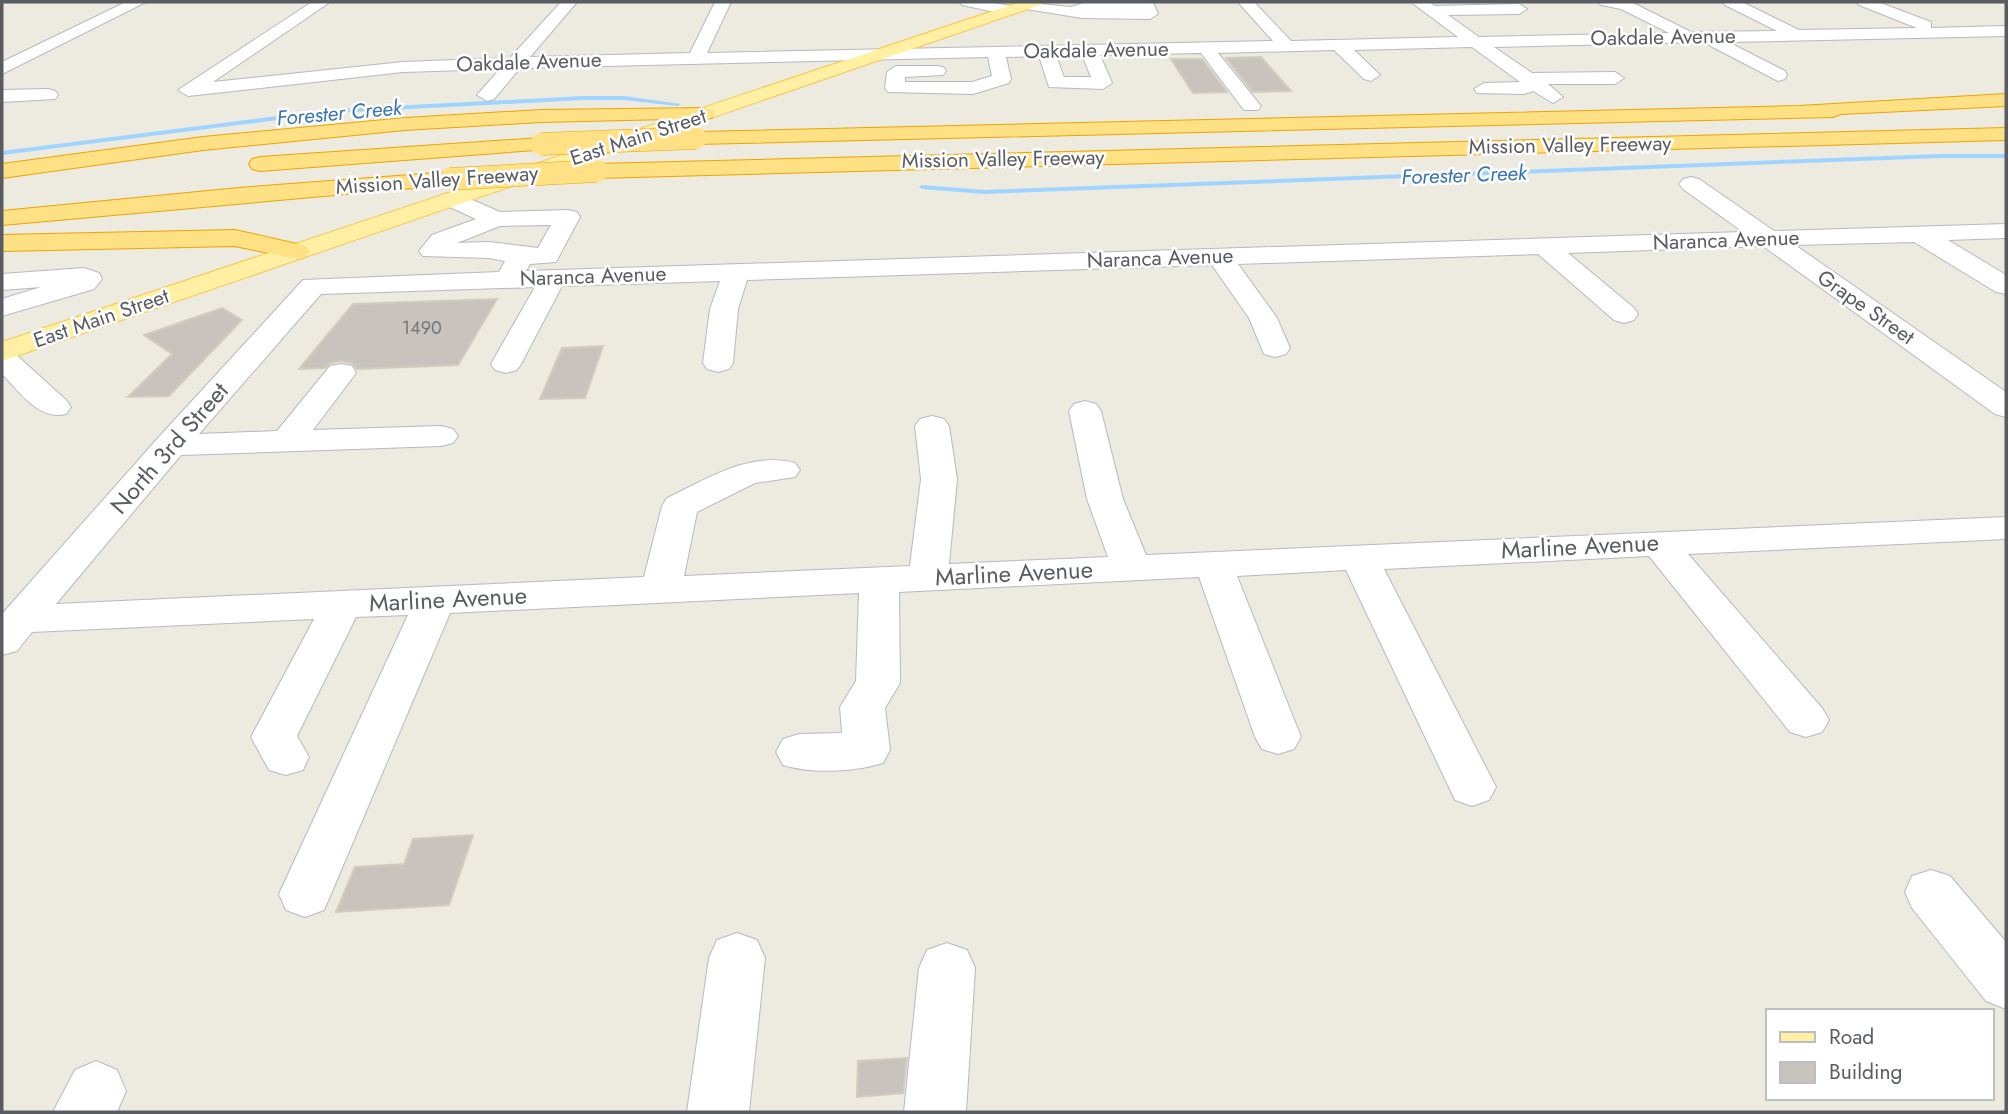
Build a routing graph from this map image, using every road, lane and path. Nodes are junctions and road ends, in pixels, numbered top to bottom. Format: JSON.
{"nodes":[{"id":1,"x":138,"y":2,"type":"edge"},
{"id":2,"x":323,"y":2,"type":"edge"},
{"id":3,"x":569,"y":2,"type":"edge"},
{"id":4,"x":723,"y":2,"type":"edge"},
{"id":5,"x":967,"y":2,"type":"edge"},
{"id":6,"x":1246,"y":2,"type":"edge"},
{"id":7,"x":1606,"y":2,"type":"edge"},
{"id":8,"x":1647,"y":2,"type":"edge"},
{"id":9,"x":1730,"y":2,"type":"edge"},
{"id":10,"x":1864,"y":2,"type":"edge"},
{"id":11,"x":1887,"y":2,"type":"edge"},
{"id":12,"x":1023,"y":6,"type":"edge"},
{"id":13,"x":1425,"y":6,"type":"edge"},
{"id":14,"x":1519,"y":9,"type":"dead end"},
{"id":15,"x":1071,"y":12,"type":"dead end"},
{"id":16,"x":967,"y":25,"type":"junction"},
{"id":17,"x":2006,"y":31,"type":"edge"},
{"id":18,"x":1942,"y":32,"type":"junction"},
{"id":19,"x":1968,"y":32,"type":"junction"},
{"id":20,"x":1801,"y":35,"type":"junction"},
{"id":21,"x":1698,"y":37,"type":"junction"},
{"id":22,"x":1624,"y":38,"type":"junction"},
{"id":23,"x":621,"y":40,"type":"dead end"},
{"id":24,"x":1471,"y":41,"type":"junction"},
{"id":25,"x":1084,"y":43,"type":"junction"},
{"id":26,"x":1337,"y":44,"type":"junction"},
{"id":27,"x":1287,"y":46,"type":"junction"},
{"id":28,"x":2006,"y":46,"type":"edge"},
{"id":29,"x":1205,"y":47,"type":"junction"},
{"id":30,"x":1980,"y":47,"type":"dead end"},
{"id":31,"x":1046,"y":51,"type":"junction"},
{"id":32,"x":882,"y":54,"type":"junction"},
{"id":33,"x":1656,"y":55,"type":"dead end"},
{"id":34,"x":660,"y":58,"type":"junction"},
{"id":35,"x":696,"y":58,"type":"junction"},
{"id":36,"x":607,"y":60,"type":"junction"},
{"id":37,"x":998,"y":60,"type":"junction"},
{"id":38,"x":1717,"y":60,"type":"dead end"},
{"id":39,"x":517,"y":63,"type":"junction"},
{"id":40,"x":2,"y":69,"type":"edge"},
{"id":41,"x":1371,"y":75,"type":"dead end"},
{"id":42,"x":1778,"y":75,"type":"dead end"},
{"id":43,"x":649,"y":76,"type":"dead end"},
{"id":44,"x":1615,"y":78,"type":"dead end"},
{"id":45,"x":1529,"y":84,"type":"junction"},
{"id":46,"x":1484,"y":89,"type":"dead end"},
{"id":47,"x":48,"y":95,"type":"dead end"},
{"id":48,"x":2,"y":96,"type":"edge"},
{"id":49,"x":488,"y":96,"type":"dead end"},
{"id":50,"x":1549,"y":100,"type":"dead end"},
{"id":51,"x":2006,"y":100,"type":"edge"},
{"id":52,"x":1251,"y":106,"type":"dead end"},
{"id":53,"x":2006,"y":107,"type":"edge"},
{"id":54,"x":705,"y":114,"type":"junction"},
{"id":55,"x":1722,"y":114,"type":"junction"},
{"id":56,"x":2006,"y":134,"type":"edge"},
{"id":57,"x":1807,"y":139,"type":"junction"},
{"id":58,"x":2006,"y":143,"type":"edge"},
{"id":59,"x":239,"y":166,"type":"dead end"},
{"id":60,"x":2,"y":171,"type":"edge"},
{"id":61,"x":115,"y":177,"type":"dead end"},
{"id":62,"x":1691,"y":184,"type":"dead end"},
{"id":63,"x":2,"y":189,"type":"edge"},
{"id":64,"x":450,"y":189,"type":"junction"},
{"id":65,"x":2,"y":218,"type":"edge"},
{"id":66,"x":497,"y":219,"type":"junction"},
{"id":67,"x":2006,"y":232,"type":"edge"},
{"id":68,"x":1919,"y":234,"type":"junction"},
{"id":69,"x":1771,"y":239,"type":"junction"},
{"id":70,"x":2,"y":243,"type":"edge"},
{"id":71,"x":1544,"y":246,"type":"junction"},
{"id":72,"x":297,"y":251,"type":"junction"},
{"id":73,"x":1219,"y":256,"type":"junction"},
{"id":74,"x":514,"y":268,"type":"junction"},
{"id":75,"x":736,"y":272,"type":"junction"},
{"id":76,"x":553,"y":278,"type":"junction"},
{"id":77,"x":2,"y":282,"type":"edge"},
{"id":78,"x":313,"y":286,"type":"junction"},
{"id":79,"x":2006,"y":286,"type":"edge"},
{"id":80,"x":2,"y":308,"type":"edge"},
{"id":81,"x":1624,"y":314,"type":"dead end"},
{"id":82,"x":1275,"y":348,"type":"dead end"},
{"id":83,"x":2,"y":352,"type":"edge"},
{"id":84,"x":2,"y":358,"type":"edge"},
{"id":85,"x":718,"y":363,"type":"dead end"},
{"id":86,"x":506,"y":364,"type":"dead end"},
{"id":87,"x":341,"y":373,"type":"dead end"},
{"id":88,"x":55,"y":407,"type":"dead end"},
{"id":89,"x":2006,"y":407,"type":"edge"},
{"id":90,"x":1085,"y":411,"type":"dead end"},
{"id":91,"x":932,"y":426,"type":"dead end"},
{"id":92,"x":442,"y":436,"type":"dead end"},
{"id":93,"x":287,"y":441,"type":"junction"},
{"id":94,"x":170,"y":445,"type":"junction"},
{"id":95,"x":783,"y":470,"type":"dead end"},
{"id":96,"x":2006,"y":528,"type":"edge"},
{"id":97,"x":1658,"y":543,"type":"junction"},
{"id":98,"x":1359,"y":556,"type":"junction"},
{"id":99,"x":1213,"y":563,"type":"junction"},
{"id":100,"x":1131,"y":568,"type":"junction"},
{"id":101,"x":928,"y":577,"type":"junction"},
{"id":102,"x":879,"y":579,"type":"junction"},
{"id":103,"x":661,"y":589,"type":"junction"},
{"id":104,"x":435,"y":600,"type":"junction"},
{"id":105,"x":342,"y":604,"type":"junction"},
{"id":106,"x":12,"y":630,"type":"edge"},
{"id":107,"x":1806,"y":720,"type":"dead end"},
{"id":108,"x":1278,"y":737,"type":"dead end"},
{"id":109,"x":799,"y":752,"type":"dead end"},
{"id":110,"x":286,"y":757,"type":"dead end"},
{"id":111,"x":1472,"y":786,"type":"dead end"},
{"id":112,"x":1931,"y":892,"type":"dead end"},
{"id":113,"x":305,"y":894,"type":"dead end"},
{"id":114,"x":737,"y":958,"type":"dead end"},
{"id":115,"x":947,"y":968,"type":"dead end"},
{"id":116,"x":2006,"y":983,"type":"edge"},
{"id":117,"x":718,"y":1112,"type":"edge"},
{"id":118,"x":935,"y":1112,"type":"edge"}],
"edges":[{"from":1,"to":40,"type":"street"},
{"from":2,"to":39,"type":"street","name":"Oakdale Avenue"},
{"from":3,"to":39,"type":"street"},
{"from":4,"to":35,"type":"street"},
{"from":5,"to":12,"type":"street"},
{"from":6,"to":27,"type":"street"},
{"from":7,"to":21,"type":"street"},
{"from":8,"to":21,"type":"street"},
{"from":9,"to":20,"type":"street"},
{"from":10,"to":18,"type":"street"},
{"from":11,"to":19,"type":"street"},
{"from":12,"to":15,"type":"street"},
{"from":12,"to":16,"type":"main road","name":"East Main Street"},
{"from":13,"to":14,"type":"street"},
{"from":13,"to":24,"type":"street"},
{"from":16,"to":25,"type":"street"},
{"from":16,"to":32,"type":"main road","name":"East Main Street"},
{"from":17,"to":19,"type":"street","name":"Oakdale Avenue"},
{"from":18,"to":19,"type":"street","name":"Oakdale Avenue"},
{"from":18,"to":20,"type":"street","name":"Oakdale Avenue"},
{"from":18,"to":30,"type":"street"},
{"from":19,"to":28,"type":"street"},
{"from":20,"to":21,"type":"street","name":"Oakdale Avenue"},
{"from":21,"to":22,"type":"street","name":"Oakdale Avenue"},
{"from":21,"to":38,"type":"street"},
{"from":21,"to":42,"type":"street"},
{"from":22,"to":24,"type":"street","name":"Oakdale Avenue"},
{"from":22,"to":33,"type":"street"},
{"from":23,"to":36,"type":"street"},
{"from":24,"to":26,"type":"street","name":"Oakdale Avenue"},
{"from":24,"to":45,"type":"street"},
{"from":25,"to":29,"type":"street","name":"Oakdale Avenue"},
{"from":25,"to":31,"type":"street","name":"Oakdale Avenue"},
{"from":25,"to":31,"type":"street"},
{"from":26,"to":27,"type":"street","name":"Oakdale Avenue"},
{"from":26,"to":41,"type":"street"},
{"from":27,"to":29,"type":"street","name":"Oakdale Avenue"},
{"from":29,"to":52,"type":"street"},
{"from":31,"to":37,"type":"street","name":"Oakdale Avenue"},
{"from":32,"to":35,"type":"street","name":"Oakdale Avenue"},
{"from":32,"to":37,"type":"street","name":"Oakdale Avenue"},
{"from":32,"to":54,"type":"main road","name":"East Main Street"},
{"from":34,"to":35,"type":"street","name":"Oakdale Avenue"},
{"from":34,"to":36,"type":"street","name":"Oakdale Avenue"},
{"from":34,"to":43,"type":"street"},
{"from":36,"to":39,"type":"street","name":"Oakdale Avenue"},
{"from":37,"to":37,"type":"street"},
{"from":39,"to":49,"type":"street"},
{"from":44,"to":45,"type":"street"},
{"from":45,"to":46,"type":"street"},
{"from":45,"to":50,"type":"street"},
{"from":47,"to":48,"type":"street"},
{"from":51,"to":55,"type":"highway"},
{"from":53,"to":55,"type":"highway","name":"Mission Valley Freeway"},
{"from":54,"to":60,"type":"highway"},
{"from":54,"to":64,"type":"main road","name":"East Main Street"},
{"from":55,"to":59,"type":"highway","name":"Mission Valley Freeway","bridge":true},
{"from":56,"to":57,"type":"highway","name":"Mission Valley Freeway"},
{"from":57,"to":58,"type":"highway"},
{"from":57,"to":64,"type":"highway","name":"Mission Valley Freeway","bridge":true},
{"from":61,"to":63,"type":"highway"},
{"from":62,"to":69,"type":"street","name":"Grape Street"},
{"from":64,"to":65,"type":"highway","name":"Mission Valley Freeway"},
{"from":64,"to":66,"type":"street"},
{"from":64,"to":72,"type":"main road","name":"East Main Street"},
{"from":66,"to":74,"type":"street"},
{"from":66,"to":74,"type":"street"},
{"from":67,"to":68,"type":"street","name":"Naranca Avenue"},
{"from":68,"to":69,"type":"street","name":"Naranca Avenue"},
{"from":68,"to":79,"type":"street"},
{"from":69,"to":71,"type":"street","name":"Naranca Avenue"},
{"from":69,"to":89,"type":"street","name":"Grape Street"},
{"from":70,"to":72,"type":"highway"},
{"from":71,"to":73,"type":"street","name":"Naranca Avenue"},
{"from":71,"to":81,"type":"street"},
{"from":72,"to":78,"type":"street"},
{"from":72,"to":83,"type":"main road","name":"East Main Street"},
{"from":73,"to":75,"type":"street","name":"Naranca Avenue"},
{"from":73,"to":82,"type":"street"},
{"from":74,"to":76,"type":"street","name":"Naranca Avenue"},
{"from":74,"to":78,"type":"street","name":"Naranca Avenue"},
{"from":75,"to":76,"type":"street","name":"Naranca Avenue"},
{"from":75,"to":85,"type":"street"},
{"from":76,"to":86,"type":"street"},
{"from":77,"to":80,"type":"street"},
{"from":78,"to":94,"type":"street","name":"North 3rd Street"},
{"from":84,"to":88,"type":"street"},
{"from":87,"to":93,"type":"street"},
{"from":90,"to":100,"type":"street"},
{"from":91,"to":101,"type":"street"},
{"from":92,"to":93,"type":"street"},
{"from":93,"to":94,"type":"street"},
{"from":94,"to":106,"type":"street","name":"North 3rd Street"},
{"from":95,"to":103,"type":"street"},
{"from":96,"to":97,"type":"street","name":"Marline Avenue"},
{"from":97,"to":98,"type":"street","name":"Marline Avenue"},
{"from":97,"to":107,"type":"street"},
{"from":98,"to":99,"type":"street","name":"Marline Avenue"},
{"from":98,"to":111,"type":"street"},
{"from":99,"to":100,"type":"street","name":"Marline Avenue"},
{"from":99,"to":108,"type":"street"},
{"from":100,"to":101,"type":"street","name":"Marline Avenue"},
{"from":101,"to":102,"type":"street","name":"Marline Avenue"},
{"from":102,"to":103,"type":"street","name":"Marline Avenue"},
{"from":102,"to":109,"type":"street"},
{"from":103,"to":104,"type":"street","name":"Marline Avenue"},
{"from":104,"to":105,"type":"street","name":"Marline Avenue"},
{"from":104,"to":113,"type":"street"},
{"from":105,"to":106,"type":"street","name":"Marline Avenue"},
{"from":105,"to":110,"type":"street"},
{"from":112,"to":116,"type":"street"},
{"from":114,"to":117,"type":"street"},
{"from":115,"to":118,"type":"street"}]}
